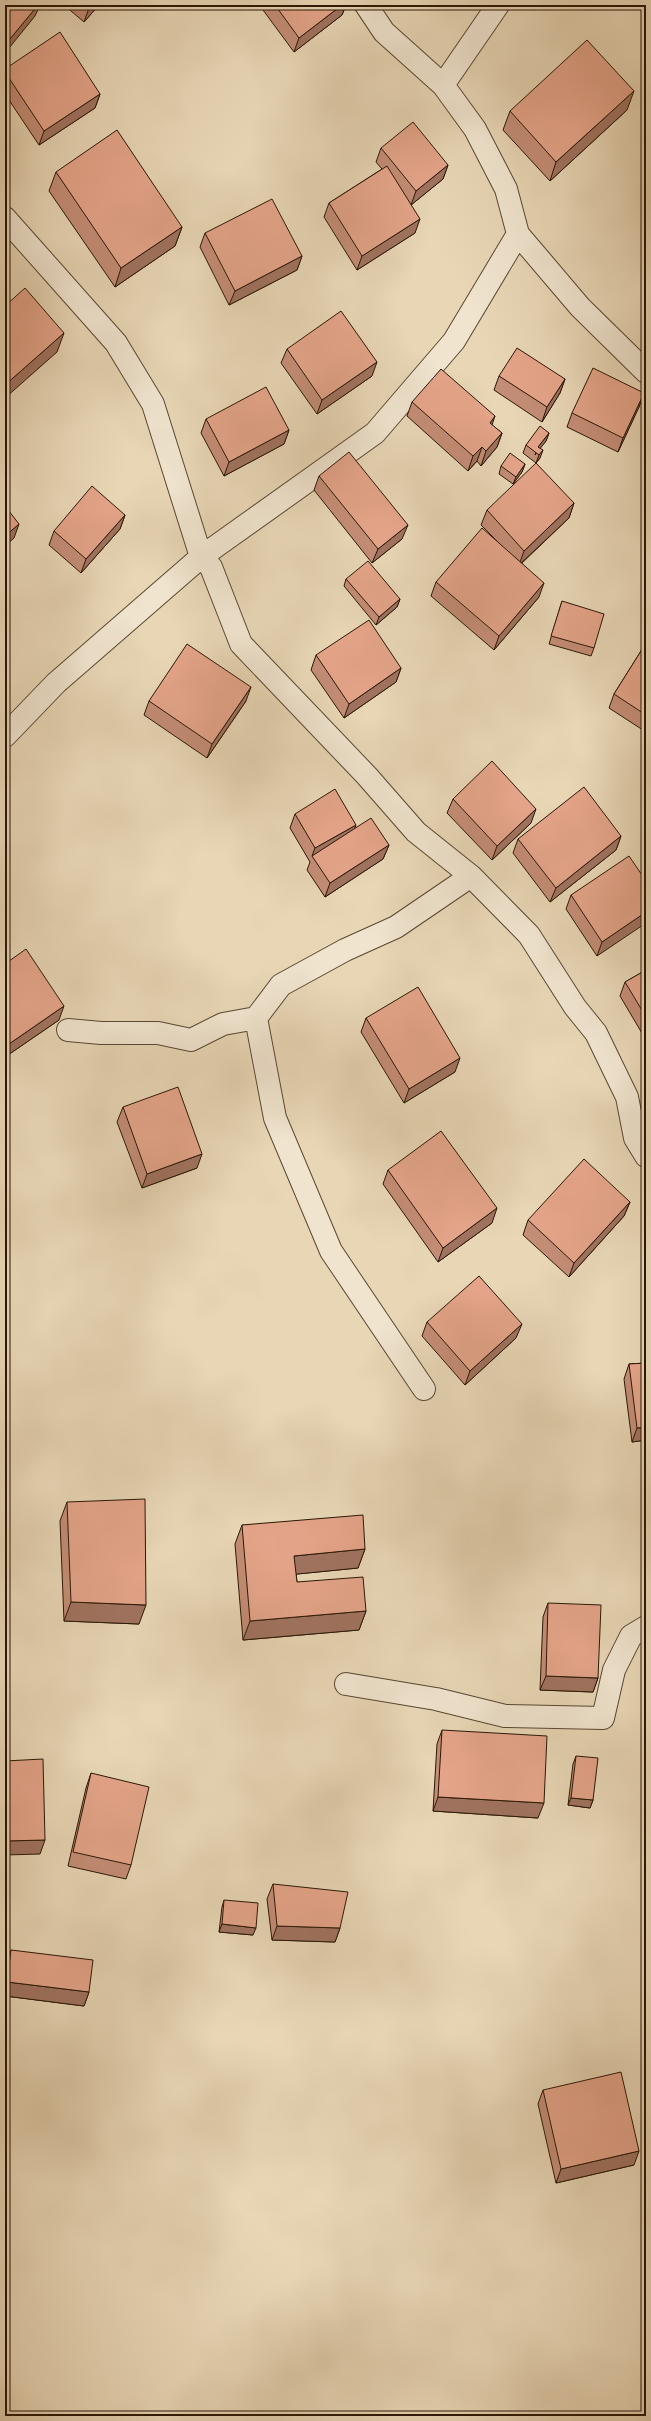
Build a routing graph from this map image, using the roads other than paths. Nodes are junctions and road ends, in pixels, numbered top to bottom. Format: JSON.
{"nodes":[{"id":1,"x":366,"y":5,"type":"edge"},
{"id":2,"x":498,"y":5,"type":"edge"},
{"id":3,"x":443,"y":85,"type":"junction"},
{"id":4,"x":5,"y":218,"type":"edge"},
{"id":5,"x":518,"y":234,"type":"junction"},
{"id":6,"x":646,"y":372,"type":"edge"},
{"id":7,"x":201,"y":557,"type":"junction"},
{"id":8,"x":5,"y":736,"type":"edge"},
{"id":9,"x":471,"y":876,"type":"junction"},
{"id":10,"x":256,"y":1018,"type":"junction"},
{"id":11,"x":68,"y":1030,"type":"dead end"},
{"id":12,"x":646,"y":1156,"type":"edge"},
{"id":13,"x":424,"y":1389,"type":"dead end"},
{"id":14,"x":646,"y":1627,"type":"edge"},
{"id":15,"x":346,"y":1684,"type":"dead end"}],
"edges":[{"from":1,"to":3,"type":"street"},
{"from":2,"to":3,"type":"street"},
{"from":3,"to":5,"type":"street"},
{"from":4,"to":7,"type":"street"},
{"from":5,"to":6,"type":"street"},
{"from":5,"to":7,"type":"street"},
{"from":7,"to":8,"type":"street"},
{"from":7,"to":9,"type":"street"},
{"from":9,"to":10,"type":"street"},
{"from":9,"to":12,"type":"street"},
{"from":10,"to":11,"type":"street"},
{"from":10,"to":13,"type":"street"},
{"from":14,"to":15,"type":"street"}]}
